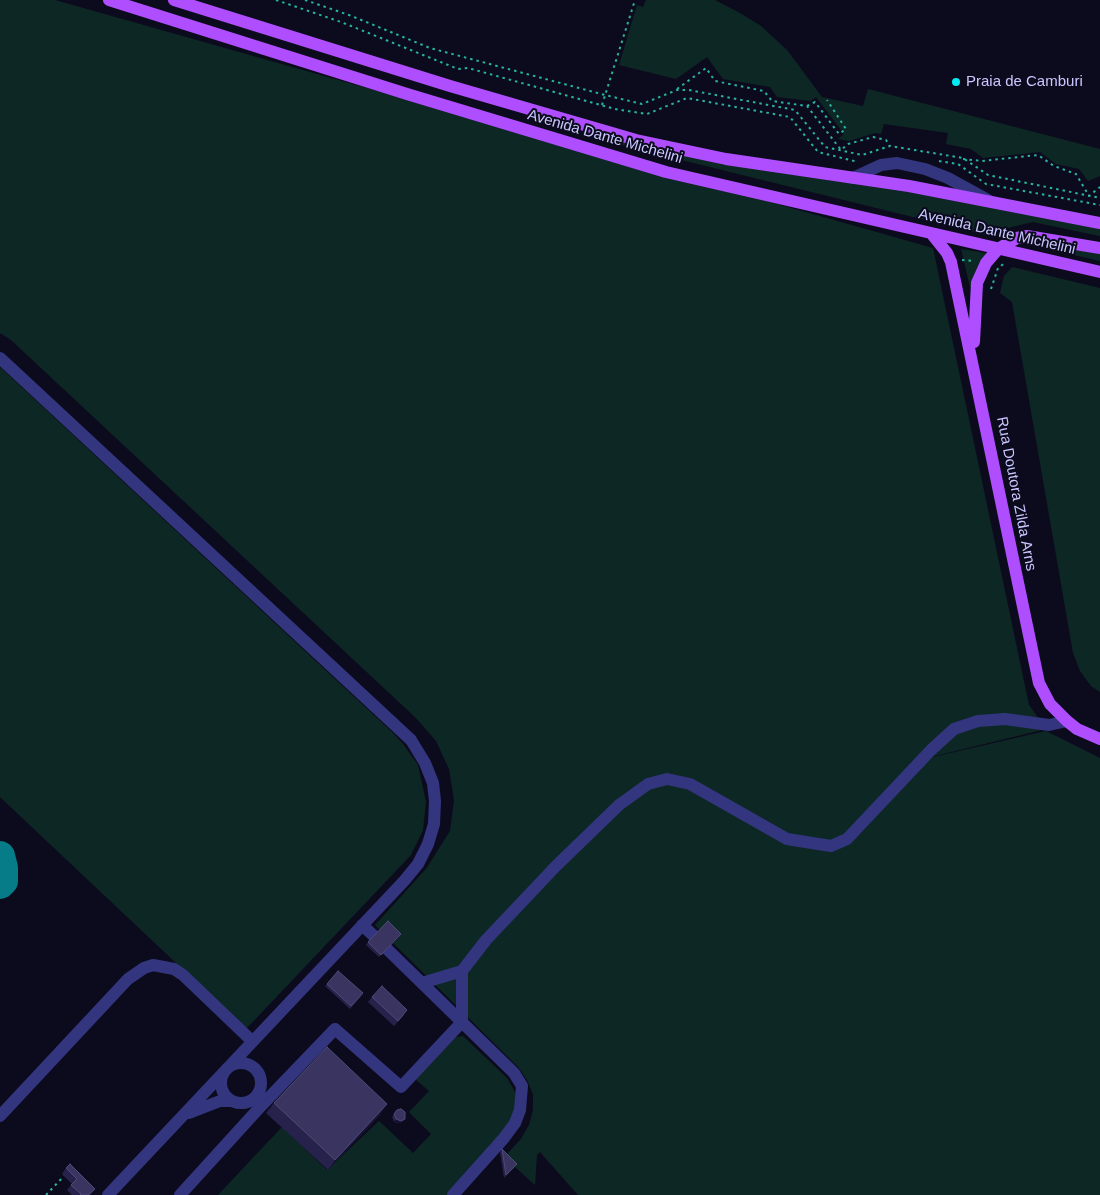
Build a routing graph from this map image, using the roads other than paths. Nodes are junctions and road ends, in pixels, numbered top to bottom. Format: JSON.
{"nodes":[{"id":1,"x":109,"y":0,"type":"edge"},
{"id":2,"x":174,"y":0,"type":"edge"},
{"id":3,"x":854,"y":178,"type":"junction"},
{"id":4,"x":992,"y":202,"type":"junction"},
{"id":5,"x":1100,"y":224,"type":"edge"},
{"id":6,"x":931,"y":233,"type":"junction"},
{"id":7,"x":1100,"y":248,"type":"edge"},
{"id":8,"x":998,"y":249,"type":"junction"},
{"id":9,"x":1100,"y":272,"type":"edge"},
{"id":10,"x":0,"y":358,"type":"edge"},
{"id":11,"x":974,"y":364,"type":"junction"},
{"id":12,"x":1067,"y":721,"type":"junction"},
{"id":13,"x":1100,"y":738,"type":"edge"},
{"id":14,"x":362,"y":925,"type":"junction"},
{"id":15,"x":374,"y":936,"type":"edge"},
{"id":16,"x":387,"y":949,"type":"edge"},
{"id":17,"x":462,"y":971,"type":"junction"},
{"id":18,"x":422,"y":983,"type":"junction"},
{"id":19,"x":462,"y":1022,"type":"junction"},
{"id":20,"x":252,"y":1041,"type":"junction"},
{"id":21,"x":225,"y":1070,"type":"junction"},
{"id":22,"x":232,"y":1101,"type":"junction"},
{"id":23,"x":0,"y":1116,"type":"edge"},
{"id":24,"x":182,"y":1116,"type":"junction"},
{"id":25,"x":108,"y":1195,"type":"edge"},
{"id":26,"x":180,"y":1195,"type":"edge"},
{"id":27,"x":453,"y":1195,"type":"edge"}],
"edges":[{"from":1,"to":6,"type":"main road","name":"Avenida Dante Michelini"},
{"from":2,"to":3,"type":"main road","name":"Avenida Dante Michelini"},
{"from":3,"to":4,"type":"main road","name":"Avenida Dante Michelini"},
{"from":3,"to":4,"type":"lane"},
{"from":4,"to":5,"type":"main road","name":"Avenida Dante Michelini"},
{"from":6,"to":8,"type":"main road","name":"Avenida Dante Michelini"},
{"from":6,"to":11,"type":"main road","name":"Rua Doutora Zilda Arns"},
{"from":7,"to":8,"type":"main road"},
{"from":8,"to":9,"type":"main road","name":"Avenida Dante Michelini"},
{"from":8,"to":11,"type":"main road"},
{"from":10,"to":14,"type":"lane"},
{"from":11,"to":12,"type":"main road","name":"Rua Doutora Zilda Arns"},
{"from":12,"to":13,"type":"main road","name":"Rua Doutora Zilda Arns"},
{"from":12,"to":17,"type":"lane"},
{"from":14,"to":15,"type":"lane"},
{"from":14,"to":20,"type":"lane"},
{"from":16,"to":18,"type":"lane"},
{"from":17,"to":18,"type":"lane"},
{"from":17,"to":19,"type":"lane"},
{"from":18,"to":19,"type":"lane"},
{"from":19,"to":26,"type":"lane"},
{"from":19,"to":27,"type":"lane"},
{"from":20,"to":21,"type":"lane"},
{"from":20,"to":23,"type":"lane"},
{"from":21,"to":22,"type":"lane"},
{"from":21,"to":22,"type":"lane"},
{"from":21,"to":24,"type":"lane"},
{"from":22,"to":24,"type":"lane"},
{"from":24,"to":25,"type":"lane"}]}
